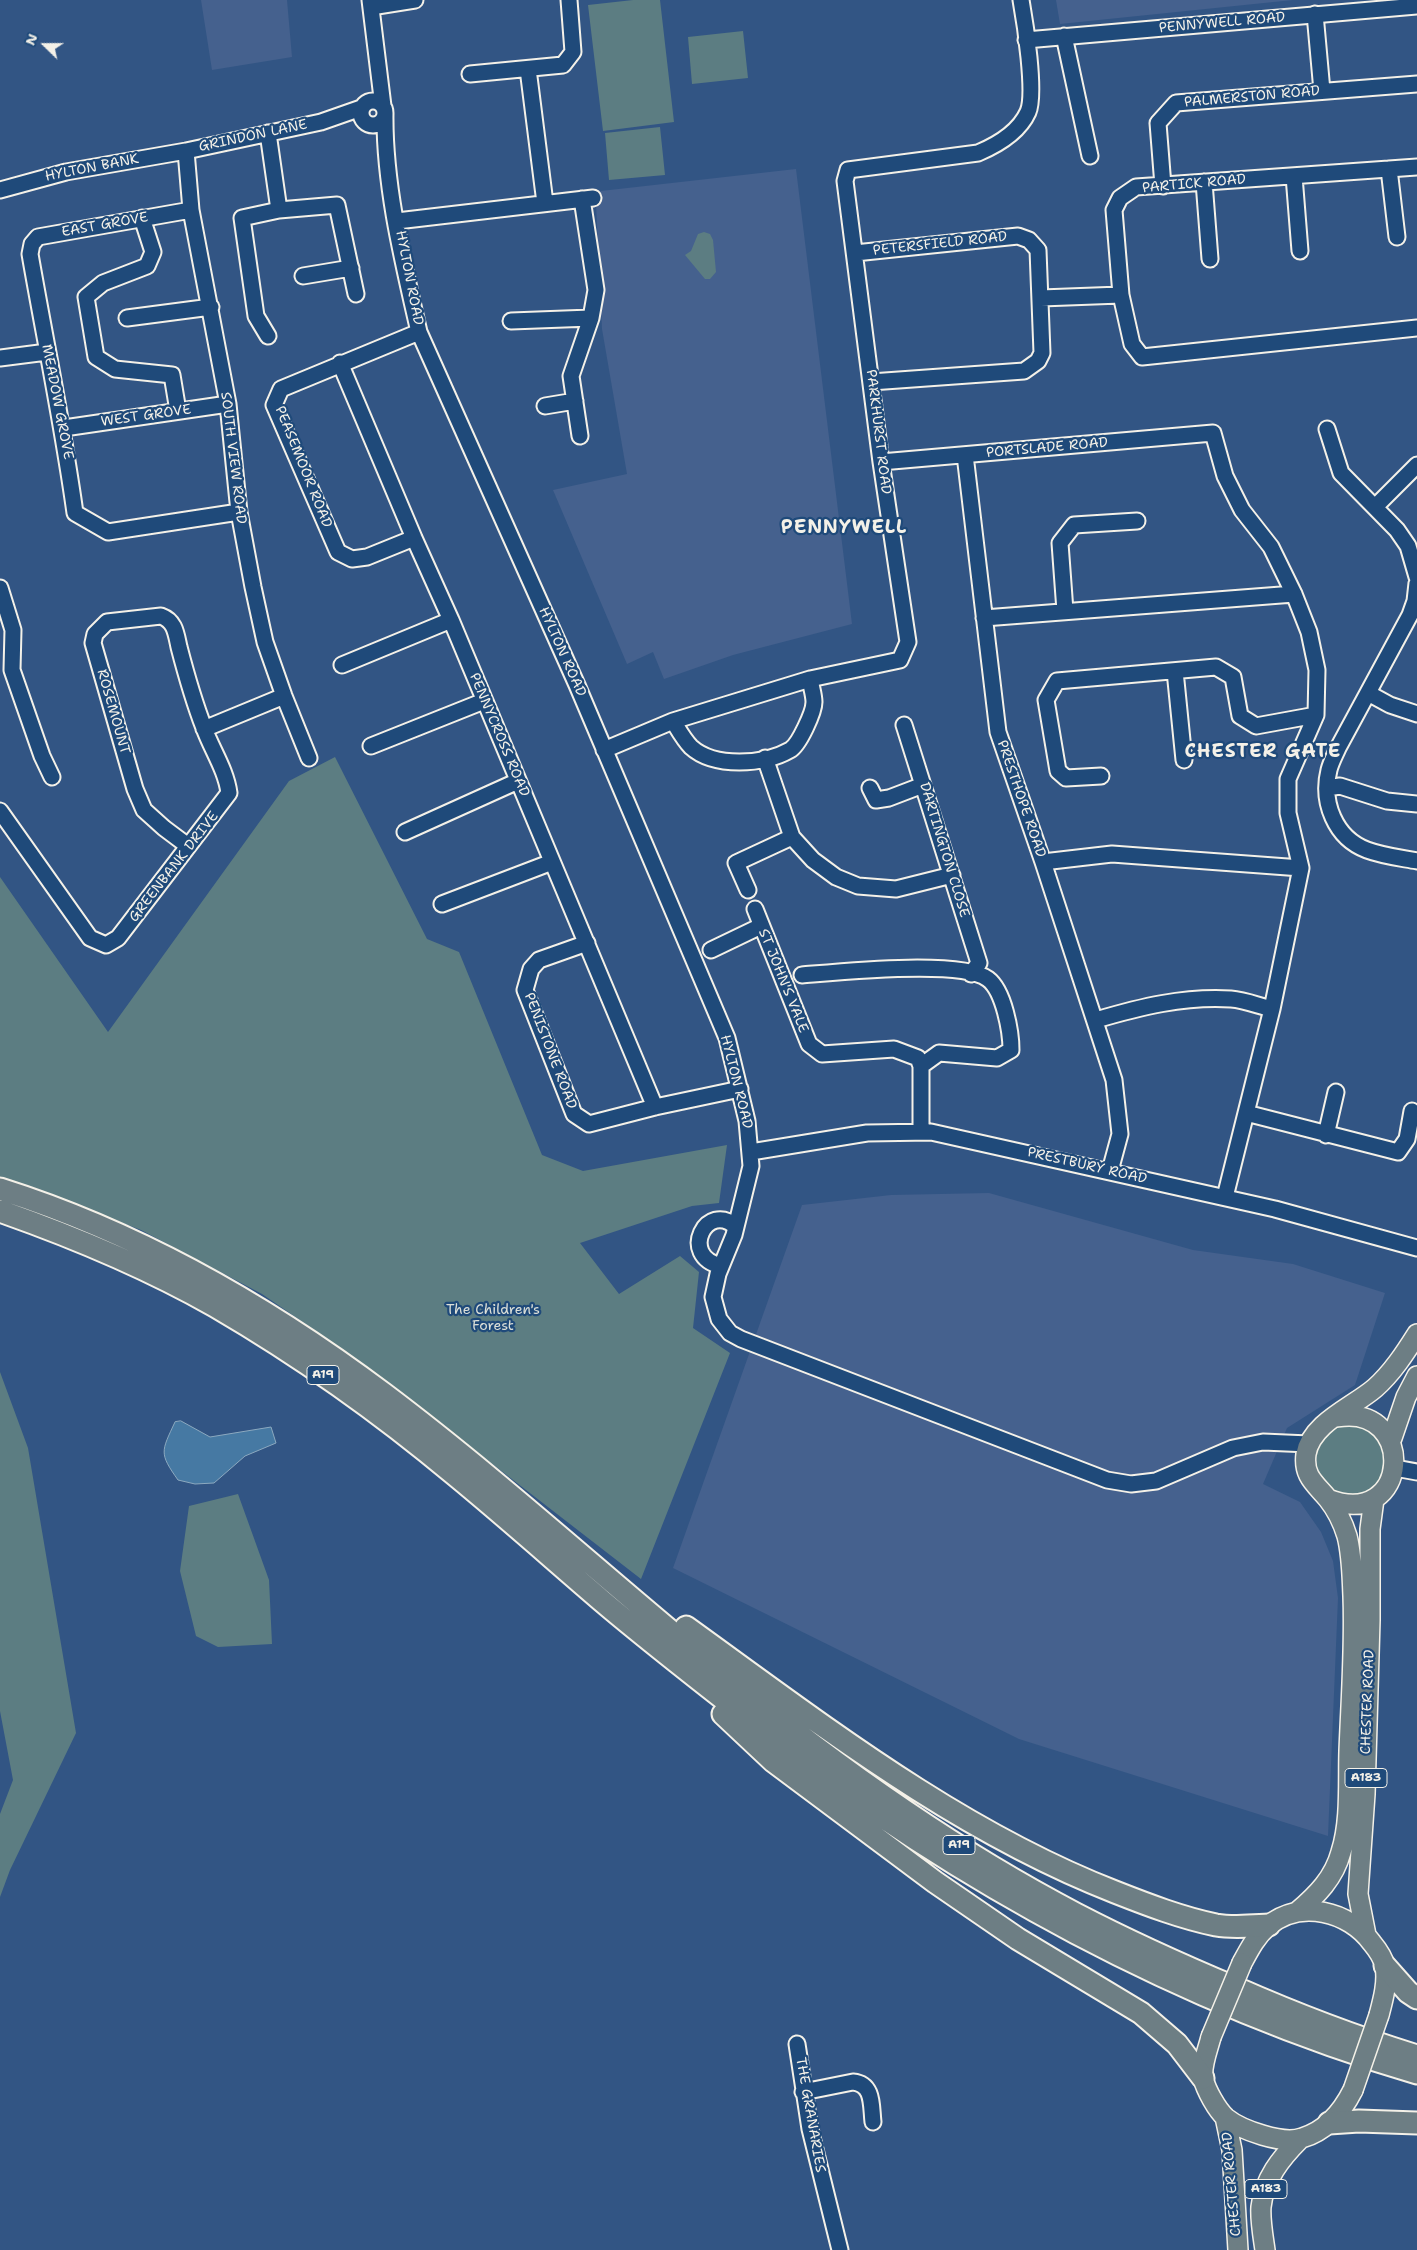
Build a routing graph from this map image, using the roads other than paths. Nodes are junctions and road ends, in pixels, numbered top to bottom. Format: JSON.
{"nodes":[{"id":1,"x":414,"y":0,"type":"edge"},
{"id":2,"x":569,"y":0,"type":"edge"},
{"id":3,"x":1021,"y":0,"type":"edge"},
{"id":4,"x":370,"y":4,"type":"edge"},
{"id":5,"x":1368,"y":5,"type":"edge"},
{"id":6,"x":1417,"y":6,"type":"edge"},
{"id":7,"x":1315,"y":14,"type":"junction"},
{"id":8,"x":1064,"y":36,"type":"junction"},
{"id":9,"x":1026,"y":40,"type":"junction"},
{"id":10,"x":377,"y":64,"type":"junction"},
{"id":11,"x":528,"y":68,"type":"junction"},
{"id":12,"x":470,"y":74,"type":"dead end"},
{"id":13,"x":1417,"y":84,"type":"edge"},
{"id":14,"x":1322,"y":91,"type":"junction"},
{"id":15,"x":363,"y":106,"type":"junction"},
{"id":16,"x":384,"y":110,"type":"junction"},
{"id":17,"x":321,"y":122,"type":"junction"},
{"id":18,"x":368,"y":124,"type":"junction"},
{"id":19,"x":268,"y":133,"type":"junction"},
{"id":20,"x":385,"y":149,"type":"junction"},
{"id":21,"x":186,"y":151,"type":"junction"},
{"id":22,"x":1090,"y":156,"type":"dead end"},
{"id":23,"x":1417,"y":167,"type":"edge"},
{"id":24,"x":1389,"y":169,"type":"junction"},
{"id":25,"x":1294,"y":176,"type":"junction"},
{"id":26,"x":1204,"y":182,"type":"junction"},
{"id":27,"x":1163,"y":186,"type":"junction"},
{"id":28,"x":0,"y":190,"type":"edge"},
{"id":29,"x":545,"y":203,"type":"junction"},
{"id":30,"x":191,"y":210,"type":"junction"},
{"id":31,"x":279,"y":210,"type":"junction"},
{"id":32,"x":142,"y":218,"type":"junction"},
{"id":33,"x":397,"y":221,"type":"junction"},
{"id":34,"x":1397,"y":237,"type":"dead end"},
{"id":35,"x":1300,"y":251,"type":"dead end"},
{"id":36,"x":855,"y":252,"type":"junction"},
{"id":37,"x":30,"y":254,"type":"joint"},
{"id":38,"x":1210,"y":259,"type":"dead end"},
{"id":39,"x":351,"y":268,"type":"junction"},
{"id":40,"x":303,"y":276,"type":"dead end"},
{"id":41,"x":356,"y":294,"type":"dead end"},
{"id":42,"x":1122,"y":295,"type":"junction"},
{"id":43,"x":1041,"y":298,"type":"junction"},
{"id":44,"x":211,"y":307,"type":"junction"},
{"id":45,"x":127,"y":318,"type":"dead end"},
{"id":46,"x":591,"y":318,"type":"junction"},
{"id":47,"x":511,"y":322,"type":"dead end"},
{"id":48,"x":1417,"y":328,"type":"edge"},
{"id":49,"x":419,"y":332,"type":"junction"},
{"id":50,"x":268,"y":336,"type":"dead end"},
{"id":51,"x":47,"y":352,"type":"junction"},
{"id":52,"x":0,"y":358,"type":"edge"},
{"id":53,"x":340,"y":363,"type":"junction"},
{"id":54,"x":871,"y":382,"type":"junction"},
{"id":55,"x":575,"y":401,"type":"junction"},
{"id":56,"x":228,"y":404,"type":"junction"},
{"id":57,"x":545,"y":406,"type":"dead end"},
{"id":58,"x":178,"y":412,"type":"junction"},
{"id":59,"x":64,"y":428,"type":"junction"},
{"id":60,"x":1327,"y":429,"type":"dead end"},
{"id":61,"x":580,"y":436,"type":"dead end"},
{"id":62,"x":965,"y":455,"type":"junction"},
{"id":63,"x":881,"y":462,"type":"junction"},
{"id":64,"x":1417,"y":465,"type":"edge"},
{"id":65,"x":1375,"y":507,"type":"junction"},
{"id":66,"x":239,"y":512,"type":"junction"},
{"id":67,"x":1137,"y":521,"type":"dead end"},
{"id":68,"x":414,"y":538,"type":"junction"},
{"id":69,"x":1414,"y":552,"type":"edge"},
{"id":70,"x":1417,"y":578,"type":"edge"},
{"id":71,"x":1417,"y":583,"type":"edge"},
{"id":72,"x":0,"y":588,"type":"edge"},
{"id":73,"x":1294,"y":594,"type":"junction"},
{"id":74,"x":1065,"y":611,"type":"junction"},
{"id":75,"x":984,"y":618,"type":"junction"},
{"id":76,"x":1413,"y":618,"type":"edge"},
{"id":77,"x":168,"y":619,"type":"joint"},
{"id":78,"x":452,"y":620,"type":"junction"},
{"id":79,"x":342,"y":665,"type":"dead end"},
{"id":80,"x":1175,"y":671,"type":"junction"},
{"id":81,"x":810,"y":679,"type":"junction"},
{"id":82,"x":1368,"y":693,"type":"junction"},
{"id":83,"x":284,"y":696,"type":"junction"},
{"id":84,"x":484,"y":701,"type":"junction"},
{"id":85,"x":1417,"y":714,"type":"edge"},
{"id":86,"x":1316,"y":715,"type":"junction"},
{"id":87,"x":673,"y":721,"type":"junction"},
{"id":88,"x":904,"y":725,"type":"dead end"},
{"id":89,"x":204,"y":729,"type":"junction"},
{"id":90,"x":371,"y":746,"type":"dead end"},
{"id":91,"x":604,"y":750,"type":"junction"},
{"id":92,"x":309,"y":758,"type":"dead end"},
{"id":93,"x":764,"y":758,"type":"junction"},
{"id":94,"x":1184,"y":760,"type":"dead end"},
{"id":95,"x":1101,"y":776,"type":"dead end"},
{"id":96,"x":52,"y":778,"type":"dead end"},
{"id":97,"x":518,"y":781,"type":"junction"},
{"id":98,"x":923,"y":785,"type":"junction"},
{"id":99,"x":870,"y":788,"type":"dead end"},
{"id":100,"x":1327,"y":788,"type":"junction"},
{"id":101,"x":1417,"y":804,"type":"edge"},
{"id":102,"x":0,"y":811,"type":"edge"},
{"id":103,"x":405,"y":832,"type":"dead end"},
{"id":104,"x":792,"y":837,"type":"junction"},
{"id":105,"x":188,"y":846,"type":"junction"},
{"id":106,"x":552,"y":862,"type":"junction"},
{"id":107,"x":1043,"y":862,"type":"junction"},
{"id":108,"x":1417,"y":862,"type":"edge"},
{"id":109,"x":1301,"y":868,"type":"junction"},
{"id":110,"x":952,"y":875,"type":"junction"},
{"id":111,"x":748,"y":890,"type":"dead end"},
{"id":112,"x":442,"y":904,"type":"dead end"},
{"id":113,"x":755,"y":909,"type":"dead end"},
{"id":114,"x":760,"y":926,"type":"junction"},
{"id":115,"x":587,"y":943,"type":"junction"},
{"id":116,"x":711,"y":950,"type":"dead end"},
{"id":117,"x":971,"y":974,"type":"junction"},
{"id":118,"x":802,"y":975,"type":"dead end"},
{"id":119,"x":1272,"y":1009,"type":"junction"},
{"id":120,"x":1096,"y":1020,"type":"junction"},
{"id":121,"x":921,"y":1066,"type":"junction"},
{"id":122,"x":740,"y":1089,"type":"junction"},
{"id":123,"x":1336,"y":1092,"type":"dead end"},
{"id":124,"x":655,"y":1107,"type":"junction"},
{"id":125,"x":1412,"y":1111,"type":"dead end"},
{"id":126,"x":1246,"y":1113,"type":"junction"},
{"id":127,"x":921,"y":1132,"type":"junction"},
{"id":128,"x":1326,"y":1135,"type":"junction"},
{"id":129,"x":751,"y":1152,"type":"junction"},
{"id":130,"x":1110,"y":1171,"type":"junction"},
{"id":131,"x":0,"y":1189,"type":"edge"},
{"id":132,"x":1224,"y":1197,"type":"junction"},
{"id":133,"x":0,"y":1211,"type":"edge"},
{"id":134,"x":736,"y":1227,"type":"junction"},
{"id":135,"x":1417,"y":1248,"type":"edge"},
{"id":136,"x":721,"y":1266,"type":"junction"},
{"id":137,"x":1417,"y":1334,"type":"edge"},
{"id":138,"x":1417,"y":1376,"type":"edge"},
{"id":139,"x":1337,"y":1417,"type":"junction"},
{"id":140,"x":1392,"y":1438,"type":"junction"},
{"id":141,"x":1309,"y":1444,"type":"junction"},
{"id":142,"x":1395,"y":1468,"type":"junction"},
{"id":143,"x":1417,"y":1472,"type":"edge"},
{"id":144,"x":1328,"y":1499,"type":"junction"},
{"id":145,"x":1374,"y":1499,"type":"junction"},
{"id":146,"x":560,"y":1537,"type":"junction"},
{"id":147,"x":606,"y":1604,"type":"junction"},
{"id":148,"x":1297,"y":1912,"type":"junction"},
{"id":149,"x":1269,"y":1925,"type":"junction"},
{"id":150,"x":1366,"y":1934,"type":"junction"},
{"id":151,"x":1385,"y":1966,"type":"junction"},
{"id":152,"x":1417,"y":1998,"type":"edge"},
{"id":153,"x":797,"y":2044,"type":"dead end"},
{"id":154,"x":1417,"y":2056,"type":"edge"},
{"id":155,"x":1417,"y":2073,"type":"edge"},
{"id":156,"x":1203,"y":2078,"type":"junction"},
{"id":157,"x":803,"y":2092,"type":"junction"},
{"id":158,"x":1225,"y":2117,"type":"junction"},
{"id":159,"x":873,"y":2122,"type":"dead end"},
{"id":160,"x":1329,"y":2123,"type":"junction"},
{"id":161,"x":1417,"y":2123,"type":"edge"},
{"id":162,"x":1300,"y":2139,"type":"junction"},
{"id":163,"x":840,"y":2250,"type":"edge"},
{"id":164,"x":1238,"y":2250,"type":"edge"},
{"id":165,"x":1265,"y":2250,"type":"edge"}],
"edges":[{"from":1,"to":4,"type":"street"},
{"from":2,"to":11,"type":"street"},
{"from":3,"to":9,"type":"street"},
{"from":4,"to":10,"type":"street","name":"HYLTON ROAD"},
{"from":5,"to":6,"type":"street","name":"PENNYWELL ROAD"},
{"from":5,"to":7,"type":"street","name":"PENNYWELL ROAD"},
{"from":7,"to":8,"type":"street","name":"PENNYWELL ROAD"},
{"from":7,"to":14,"type":"street"},
{"from":8,"to":9,"type":"street","name":"PENNYWELL ROAD"},
{"from":8,"to":22,"type":"street"},
{"from":9,"to":36,"type":"street","name":"PARKHURST ROAD"},
{"from":10,"to":15,"type":"street","name":"HYLTON ROAD"},
{"from":10,"to":16,"type":"street","name":"HYLTON ROAD"},
{"from":11,"to":12,"type":"street"},
{"from":11,"to":29,"type":"street"},
{"from":13,"to":14,"type":"street","name":"PALMERSTON ROAD"},
{"from":14,"to":27,"type":"street","name":"PALMERSTON ROAD"},
{"from":15,"to":16,"type":"street"},
{"from":15,"to":17,"type":"street","name":"GRINDON LANE"},
{"from":15,"to":18,"type":"street"},
{"from":16,"to":18,"type":"street"},
{"from":16,"to":20,"type":"street","name":"HYLTON ROAD"},
{"from":17,"to":18,"type":"street","name":"GRINDON LANE"},
{"from":17,"to":19,"type":"street","name":"GRINDON LANE"},
{"from":18,"to":20,"type":"street","name":"HYLTON ROAD"},
{"from":19,"to":21,"type":"street","name":"GRINDON LANE"},
{"from":19,"to":31,"type":"street"},
{"from":20,"to":33,"type":"street","name":"HYLTON ROAD"},
{"from":21,"to":28,"type":"street","name":"HYLTON BANK"},
{"from":21,"to":30,"type":"street","name":"SOUTH VIEW ROAD"},
{"from":23,"to":24,"type":"street","name":"PARTICK ROAD"},
{"from":24,"to":25,"type":"street","name":"PARTICK ROAD"},
{"from":24,"to":34,"type":"street"},
{"from":25,"to":26,"type":"street","name":"PARTICK ROAD"},
{"from":25,"to":35,"type":"street"},
{"from":26,"to":27,"type":"street","name":"PARTICK ROAD"},
{"from":26,"to":38,"type":"street"},
{"from":27,"to":42,"type":"street","name":"PARTICK ROAD"},
{"from":29,"to":33,"type":"street"},
{"from":29,"to":46,"type":"street"},
{"from":30,"to":32,"type":"street","name":"EAST GROVE"},
{"from":30,"to":44,"type":"street","name":"SOUTH VIEW ROAD"},
{"from":31,"to":39,"type":"street"},
{"from":31,"to":50,"type":"street"},
{"from":32,"to":37,"type":"street","name":"EAST GROVE"},
{"from":32,"to":58,"type":"street"},
{"from":33,"to":49,"type":"street","name":"HYLTON ROAD"},
{"from":36,"to":43,"type":"street","name":"PETERSFIELD ROAD"},
{"from":36,"to":54,"type":"street","name":"PARKHURST ROAD"},
{"from":37,"to":51,"type":"street","name":"MEADOW GROVE"},
{"from":39,"to":40,"type":"street"},
{"from":39,"to":41,"type":"street"},
{"from":42,"to":43,"type":"street"},
{"from":42,"to":48,"type":"street","name":"PARTICK ROAD"},
{"from":43,"to":54,"type":"street","name":"PETERSFIELD ROAD"},
{"from":44,"to":45,"type":"street"},
{"from":44,"to":56,"type":"street","name":"SOUTH VIEW ROAD"},
{"from":46,"to":47,"type":"street"},
{"from":46,"to":55,"type":"street"},
{"from":49,"to":53,"type":"street","name":"PEASEMOOR ROAD"},
{"from":49,"to":91,"type":"street","name":"HYLTON ROAD"},
{"from":51,"to":52,"type":"street"},
{"from":51,"to":59,"type":"street","name":"MEADOW GROVE"},
{"from":53,"to":68,"type":"street","name":"PENNYCROSS ROAD"},
{"from":53,"to":68,"type":"street","name":"PEASEMOOR ROAD"},
{"from":54,"to":63,"type":"street","name":"PARKHURST ROAD"},
{"from":55,"to":57,"type":"street"},
{"from":55,"to":61,"type":"street"},
{"from":56,"to":58,"type":"street","name":"WEST GROVE"},
{"from":56,"to":66,"type":"street","name":"SOUTH VIEW ROAD"},
{"from":58,"to":59,"type":"street","name":"WEST GROVE"},
{"from":59,"to":66,"type":"street","name":"MEADOW GROVE"},
{"from":60,"to":65,"type":"street"},
{"from":62,"to":63,"type":"street","name":"PORTSLADE ROAD"},
{"from":62,"to":73,"type":"street","name":"PORTSLADE ROAD"},
{"from":62,"to":75,"type":"street","name":"PRESTHOPE ROAD"},
{"from":63,"to":81,"type":"street","name":"PARKHURST ROAD"},
{"from":64,"to":65,"type":"street"},
{"from":65,"to":69,"type":"street"},
{"from":66,"to":83,"type":"street","name":"SOUTH VIEW ROAD"},
{"from":67,"to":74,"type":"street"},
{"from":68,"to":78,"type":"street","name":"PENNYCROSS ROAD"},
{"from":69,"to":70,"type":"street"},
{"from":71,"to":76,"type":"street"},
{"from":72,"to":96,"type":"street"},
{"from":73,"to":74,"type":"street"},
{"from":73,"to":86,"type":"street"},
{"from":74,"to":75,"type":"street"},
{"from":75,"to":107,"type":"street","name":"PRESTHOPE ROAD"},
{"from":76,"to":82,"type":"street"},
{"from":77,"to":89,"type":"street","name":"GREENBANK DRIVE"},
{"from":77,"to":105,"type":"street","name":"ROSEMOUNT"},
{"from":78,"to":79,"type":"street"},
{"from":78,"to":84,"type":"street","name":"PENNYCROSS ROAD"},
{"from":80,"to":86,"type":"street"},
{"from":80,"to":94,"type":"street"},
{"from":80,"to":95,"type":"street"},
{"from":81,"to":87,"type":"street"},
{"from":81,"to":93,"type":"street"},
{"from":82,"to":85,"type":"street"},
{"from":82,"to":100,"type":"street"},
{"from":83,"to":89,"type":"street"},
{"from":83,"to":92,"type":"street","name":"SOUTH VIEW ROAD"},
{"from":84,"to":90,"type":"street"},
{"from":84,"to":97,"type":"street","name":"PENNYCROSS ROAD"},
{"from":86,"to":109,"type":"street"},
{"from":87,"to":91,"type":"street"},
{"from":87,"to":93,"type":"street"},
{"from":88,"to":98,"type":"street","name":"DARTINGTON CLOSE"},
{"from":89,"to":105,"type":"street","name":"GREENBANK DRIVE"},
{"from":91,"to":122,"type":"street","name":"HYLTON ROAD"},
{"from":93,"to":104,"type":"street"},
{"from":97,"to":103,"type":"street"},
{"from":97,"to":106,"type":"street","name":"PENNYCROSS ROAD"},
{"from":98,"to":99,"type":"street"},
{"from":98,"to":110,"type":"street","name":"DARTINGTON CLOSE"},
{"from":100,"to":101,"type":"street"},
{"from":100,"to":108,"type":"street"},
{"from":102,"to":105,"type":"street","name":"GREENBANK DRIVE"},
{"from":104,"to":110,"type":"street"},
{"from":104,"to":111,"type":"street"},
{"from":106,"to":112,"type":"street"},
{"from":106,"to":115,"type":"street","name":"PENNYCROSS ROAD"},
{"from":107,"to":109,"type":"street"},
{"from":107,"to":120,"type":"street","name":"PRESTHOPE ROAD"},
{"from":109,"to":119,"type":"street"},
{"from":110,"to":117,"type":"street","name":"DARTINGTON CLOSE"},
{"from":113,"to":114,"type":"street","name":"ST JOHN'S VALE"},
{"from":114,"to":116,"type":"street"},
{"from":114,"to":121,"type":"street","name":"ST JOHN'S VALE"},
{"from":115,"to":124,"type":"street","name":"PENNYCROSS ROAD"},
{"from":115,"to":124,"type":"street","name":"PENISTONE ROAD"},
{"from":117,"to":118,"type":"street"},
{"from":117,"to":121,"type":"street"},
{"from":119,"to":120,"type":"street"},
{"from":119,"to":126,"type":"street"},
{"from":120,"to":130,"type":"street","name":"PRESTHOPE ROAD"},
{"from":121,"to":127,"type":"street"},
{"from":122,"to":124,"type":"street","name":"PENISTONE ROAD"},
{"from":122,"to":129,"type":"street","name":"HYLTON ROAD"},
{"from":123,"to":128,"type":"street"},
{"from":125,"to":128,"type":"street"},
{"from":126,"to":128,"type":"street"},
{"from":126,"to":132,"type":"street"},
{"from":127,"to":129,"type":"street","name":"PRESTBURY ROAD"},
{"from":127,"to":130,"type":"street","name":"PRESTBURY ROAD"},
{"from":129,"to":134,"type":"street","name":"HYLTON ROAD"},
{"from":130,"to":132,"type":"street","name":"PRESTBURY ROAD"},
{"from":131,"to":146,"type":"highway","number":"A19"},
{"from":132,"to":135,"type":"street","name":"PRESTBURY ROAD"},
{"from":133,"to":147,"type":"highway","number":"A19"},
{"from":134,"to":136,"type":"street","name":"HYLTON ROAD"},
{"from":134,"to":136,"type":"street"},
{"from":136,"to":141,"type":"street","name":"HYLTON ROAD"},
{"from":137,"to":139,"type":"main road"},
{"from":138,"to":140,"type":"main road"},
{"from":139,"to":140,"type":"main road"},
{"from":139,"to":141,"type":"main road"},
{"from":140,"to":142,"type":"main road"},
{"from":141,"to":144,"type":"main road","name":"CHESTER ROAD","number":"A183"},
{"from":142,"to":143,"type":"street"},
{"from":142,"to":145,"type":"main road"},
{"from":144,"to":145,"type":"main road"},
{"from":144,"to":148,"type":"main road","name":"CHESTER ROAD","number":"A183"},
{"from":145,"to":150,"type":"main road","name":"CHESTER ROAD","number":"A183"},
{"from":146,"to":149,"type":"highway"},
{"from":146,"to":154,"type":"highway","number":"A19"},
{"from":147,"to":155,"type":"highway","number":"A19"},
{"from":147,"to":156,"type":"highway"},
{"from":148,"to":149,"type":"main road"},
{"from":148,"to":150,"type":"main road"},
{"from":149,"to":156,"type":"main road","bridge":true},
{"from":150,"to":151,"type":"main road"},
{"from":151,"to":152,"type":"highway"},
{"from":151,"to":160,"type":"main road","bridge":true},
{"from":153,"to":157,"type":"street","name":"THE GRANARIES"},
{"from":156,"to":158,"type":"main road"},
{"from":157,"to":159,"type":"street"},
{"from":157,"to":163,"type":"street","name":"THE GRANARIES"},
{"from":158,"to":162,"type":"main road"},
{"from":158,"to":164,"type":"main road","name":"CHESTER ROAD","number":"A183"},
{"from":160,"to":161,"type":"highway"},
{"from":160,"to":162,"type":"main road"},
{"from":162,"to":165,"type":"main road","name":"CHESTER ROAD","number":"A183"}]}
